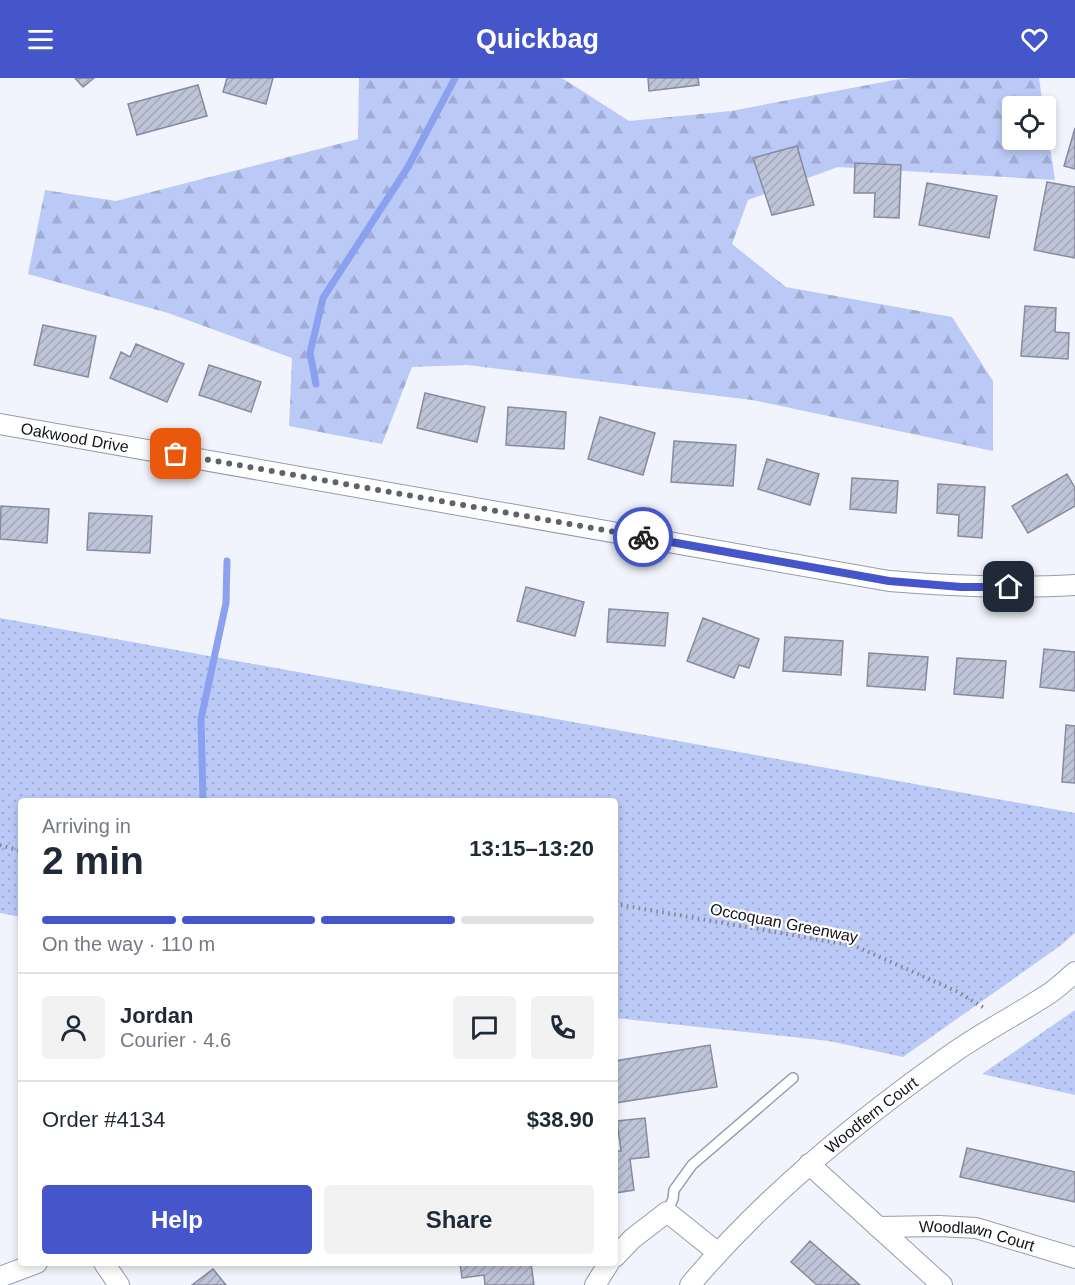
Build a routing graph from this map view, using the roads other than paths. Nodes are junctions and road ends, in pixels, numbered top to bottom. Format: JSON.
{"nodes":[{"id":1,"x":0,"y":424,"type":"edge"},
{"id":2,"x":1075,"y":585,"type":"edge"},
{"id":3,"x":1075,"y":972,"type":"edge"},
{"id":4,"x":793,"y":1078,"type":"dead end"},
{"id":5,"x":809,"y":1164,"type":"junction"},
{"id":6,"x":667,"y":1212,"type":"junction"},
{"id":7,"x":878,"y":1227,"type":"junction"},
{"id":8,"x":717,"y":1252,"type":"junction"},
{"id":9,"x":618,"y":1254,"type":"edge"},
{"id":10,"x":1075,"y":1258,"type":"edge"},
{"id":11,"x":29,"y":1266,"type":"edge"},
{"id":12,"x":106,"y":1266,"type":"edge"},
{"id":13,"x":607,"y":1266,"type":"edge"},
{"id":14,"x":0,"y":1277,"type":"edge"},
{"id":15,"x":118,"y":1285,"type":"edge"},
{"id":16,"x":595,"y":1285,"type":"edge"},
{"id":17,"x":690,"y":1285,"type":"edge"},
{"id":18,"x":942,"y":1285,"type":"edge"}],
"edges":[{"from":1,"to":2,"type":"street","name":"Oakwood Drive"},
{"from":3,"to":5,"type":"street","name":"Woodfern Court"},
{"from":4,"to":6,"type":"lane"},
{"from":5,"to":7,"type":"street","name":"Woodlawn Court"},
{"from":5,"to":8,"type":"street","name":"Woodfern Court"},
{"from":6,"to":8,"type":"street"},
{"from":6,"to":9,"type":"street"},
{"from":7,"to":10,"type":"street","name":"Woodlawn Court"},
{"from":7,"to":18,"type":"street","name":"Woodlawn Court"},
{"from":8,"to":17,"type":"street","name":"Woodfern Court"},
{"from":11,"to":14,"type":"street"},
{"from":12,"to":15,"type":"street"},
{"from":13,"to":16,"type":"street"}]}
